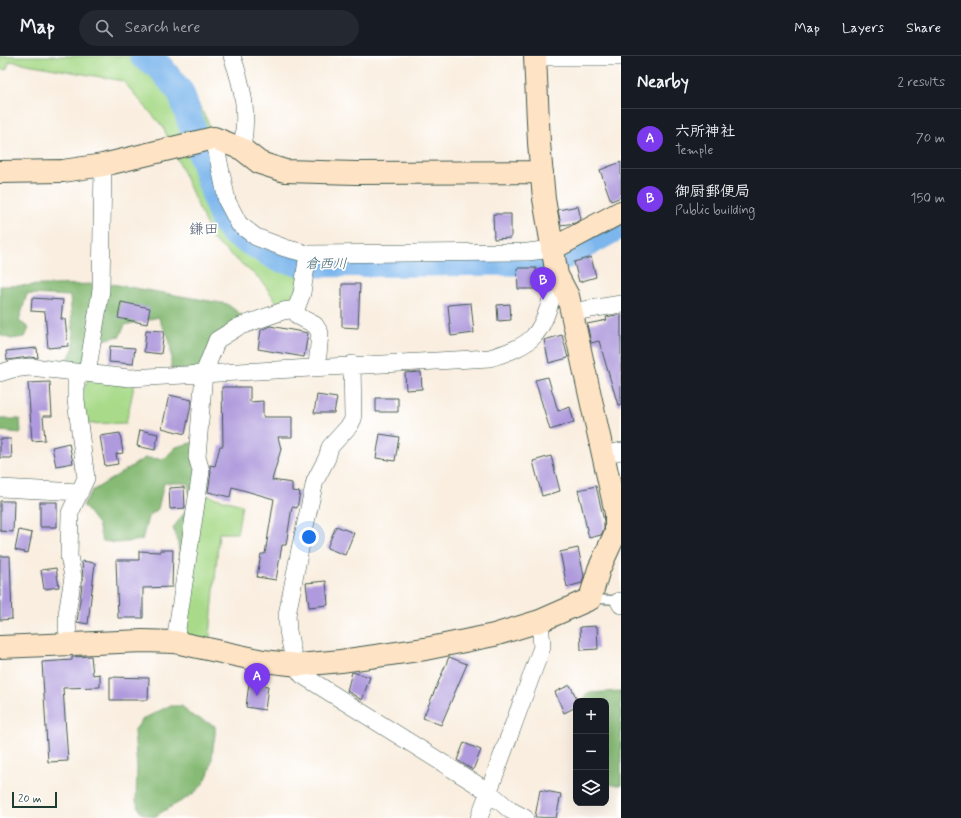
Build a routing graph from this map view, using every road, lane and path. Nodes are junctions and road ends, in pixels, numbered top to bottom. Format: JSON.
{"nodes":[{"id":1,"x":232,"y":56,"type":"edge"},
{"id":2,"x":535,"y":56,"type":"edge"},
{"id":3,"x":621,"y":57,"type":"edge"},
{"id":4,"x":209,"y":139,"type":"junction"},
{"id":5,"x":242,"y":149,"type":"junction"},
{"id":6,"x":103,"y":165,"type":"junction"},
{"id":7,"x":0,"y":172,"type":"edge"},
{"id":8,"x":542,"y":172,"type":"junction"},
{"id":9,"x":621,"y":212,"type":"edge"},
{"id":10,"x":552,"y":249,"type":"junction"},
{"id":11,"x":308,"y":254,"type":"junction"},
{"id":12,"x":557,"y":275,"type":"junction"},
{"id":13,"x":621,"y":304,"type":"edge"},
{"id":14,"x":296,"y":309,"type":"junction"},
{"id":15,"x":572,"y":312,"type":"junction"},
{"id":16,"x":352,"y":364,"type":"junction"},
{"id":17,"x":317,"y":366,"type":"junction"},
{"id":18,"x":0,"y":372,"type":"edge"},
{"id":19,"x":81,"y":373,"type":"junction"},
{"id":20,"x":204,"y":373,"type":"junction"},
{"id":21,"x":612,"y":453,"type":"edge"},
{"id":22,"x":0,"y":488,"type":"edge"},
{"id":23,"x":80,"y":492,"type":"junction"},
{"id":24,"x":590,"y":600,"type":"junction"},
{"id":25,"x":620,"y":602,"type":"edge"},
{"id":26,"x":540,"y":621,"type":"junction"},
{"id":27,"x":175,"y":642,"type":"junction"},
{"id":28,"x":68,"y":644,"type":"junction"},
{"id":29,"x":0,"y":647,"type":"edge"},
{"id":30,"x":294,"y":665,"type":"junction"},
{"id":31,"x":489,"y":792,"type":"junction"},
{"id":32,"x":479,"y":818,"type":"edge"},
{"id":33,"x":525,"y":818,"type":"edge"}],
"edges":[{"from":1,"to":5,"type":"street"},
{"from":2,"to":3,"type":"street"},
{"from":2,"to":8,"type":"street"},
{"from":4,"to":5,"type":"street"},
{"from":4,"to":6,"type":"street"},
{"from":4,"to":11,"type":"street"},
{"from":5,"to":8,"type":"street"},
{"from":6,"to":7,"type":"street"},
{"from":6,"to":19,"type":"street"},
{"from":8,"to":10,"type":"street"},
{"from":9,"to":10,"type":"street"},
{"from":10,"to":11,"type":"street"},
{"from":10,"to":12,"type":"street"},
{"from":11,"to":14,"type":"street"},
{"from":12,"to":15,"type":"street"},
{"from":12,"to":16,"type":"street"},
{"from":13,"to":15,"type":"street"},
{"from":14,"to":17,"type":"street"},
{"from":14,"to":20,"type":"street"},
{"from":15,"to":21,"type":"street"},
{"from":16,"to":17,"type":"street"},
{"from":16,"to":30,"type":"street"},
{"from":17,"to":20,"type":"street"},
{"from":18,"to":19,"type":"street"},
{"from":19,"to":20,"type":"street"},
{"from":19,"to":23,"type":"street"},
{"from":20,"to":27,"type":"street"},
{"from":21,"to":24,"type":"street"},
{"from":22,"to":23,"type":"street"},
{"from":23,"to":28,"type":"street"},
{"from":24,"to":25,"type":"lane"},
{"from":24,"to":26,"type":"street"},
{"from":26,"to":30,"type":"street"},
{"from":26,"to":31,"type":"street"},
{"from":27,"to":28,"type":"street"},
{"from":27,"to":30,"type":"street"},
{"from":28,"to":29,"type":"street"},
{"from":30,"to":31,"type":"street"},
{"from":31,"to":32,"type":"street"},
{"from":31,"to":33,"type":"street"}]}
